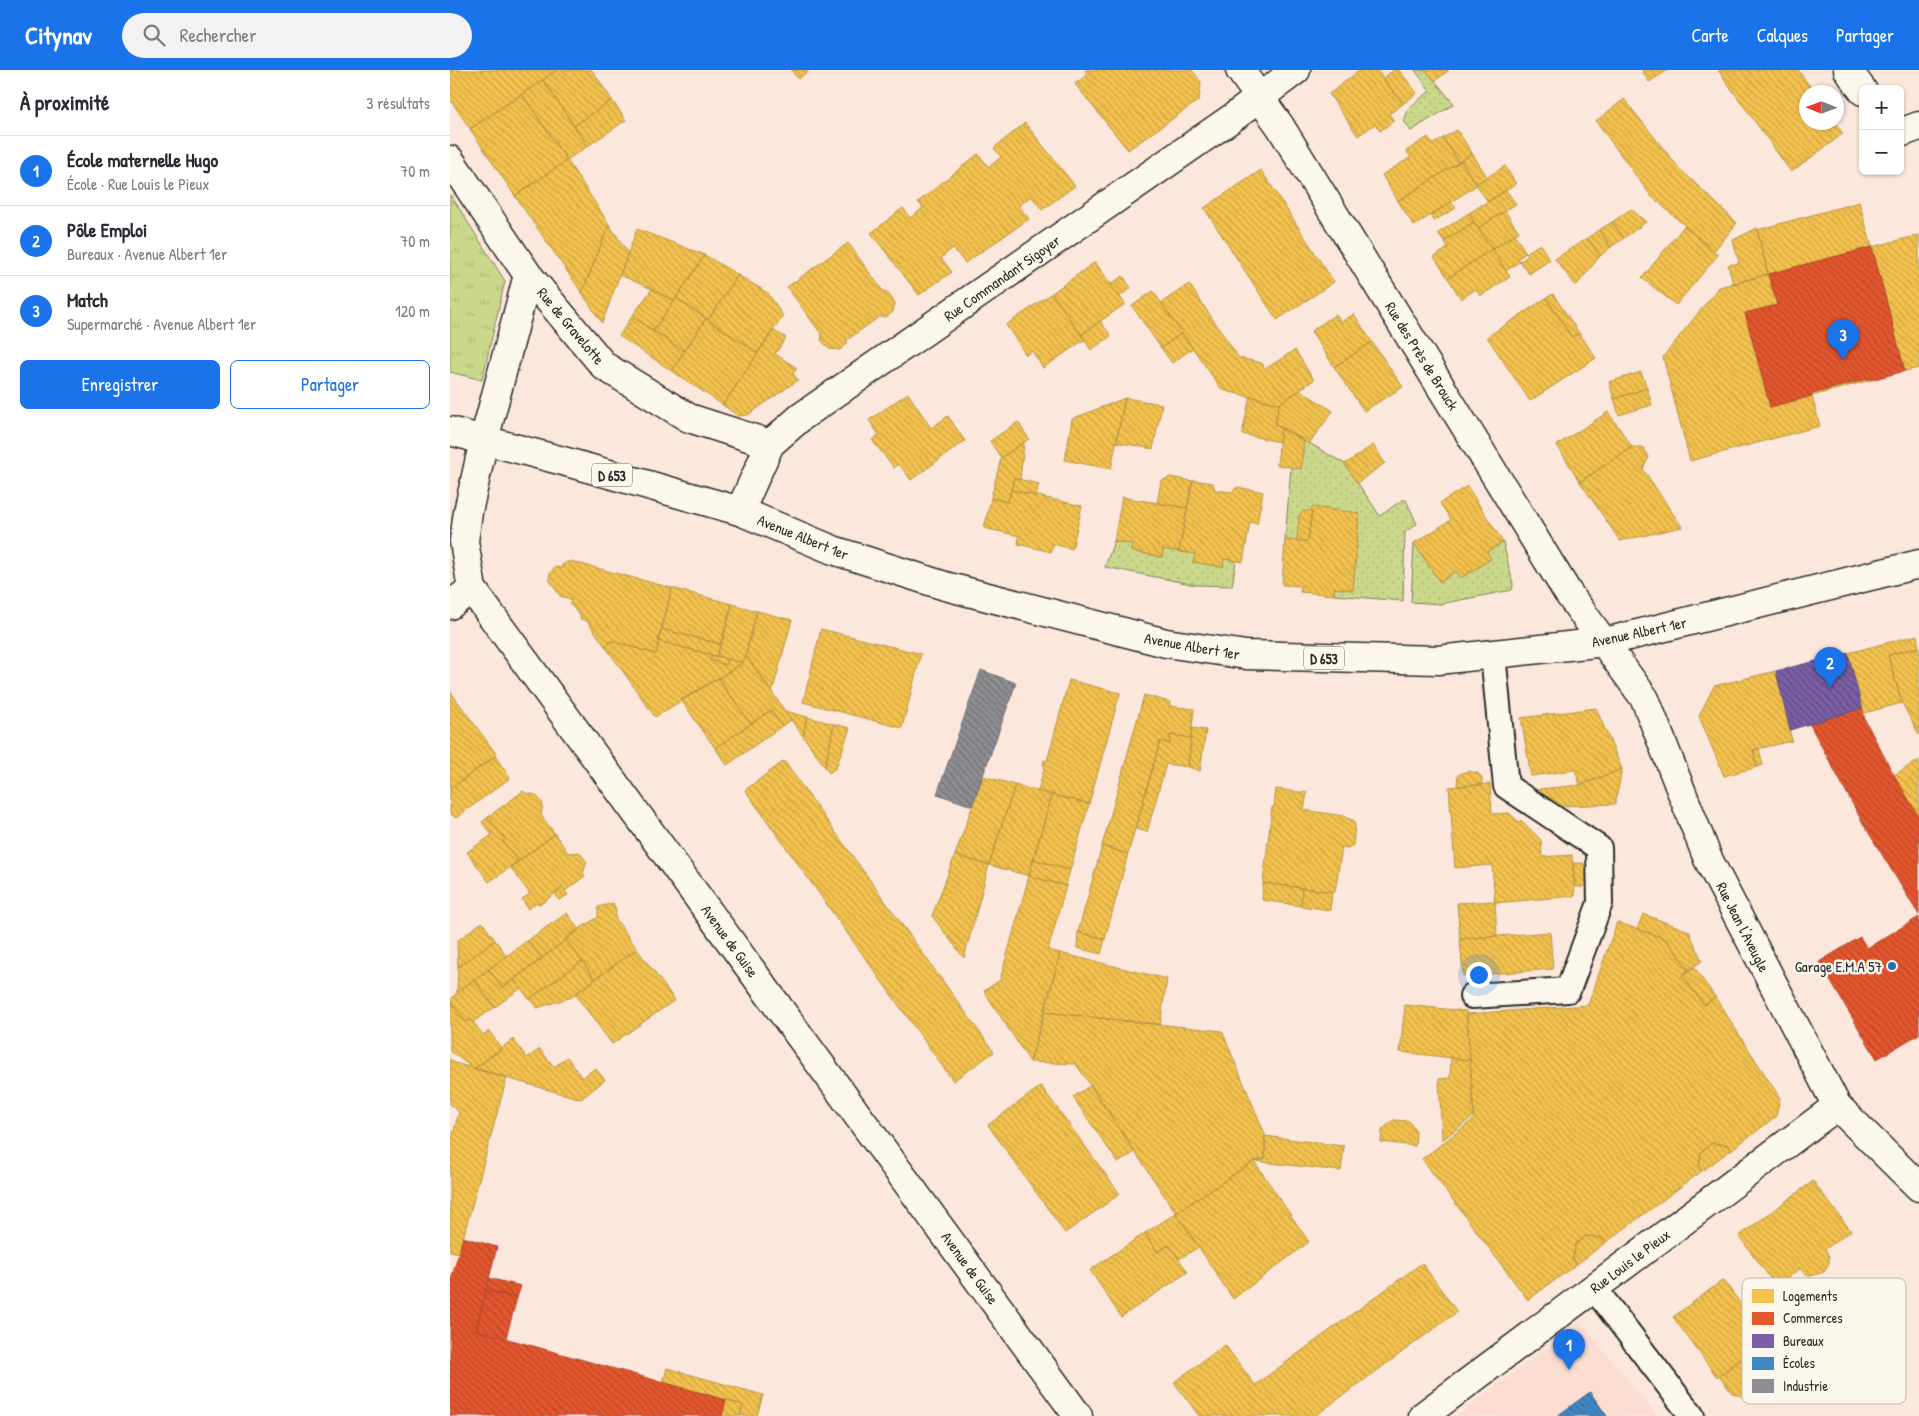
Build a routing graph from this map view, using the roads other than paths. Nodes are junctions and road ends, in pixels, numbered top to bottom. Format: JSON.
{"nodes":[{"id":1,"x":1240,"y":70,"type":"edge"},
{"id":2,"x":1296,"y":70,"type":"edge"},
{"id":3,"x":1848,"y":70,"type":"edge"},
{"id":4,"x":1859,"y":85,"type":"edge"},
{"id":5,"x":1260,"y":98,"type":"junction"},
{"id":6,"x":1919,"y":126,"type":"edge"},
{"id":7,"x":1904,"y":132,"type":"edge"},
{"id":8,"x":450,"y":160,"type":"edge"},
{"id":9,"x":528,"y":275,"type":"junction"},
{"id":10,"x":450,"y":431,"type":"edge"},
{"id":11,"x":484,"y":440,"type":"junction"},
{"id":12,"x":770,"y":444,"type":"junction"},
{"id":13,"x":740,"y":511,"type":"junction"},
{"id":14,"x":1919,"y":564,"type":"edge"},
{"id":15,"x":472,"y":589,"type":"junction"},
{"id":16,"x":450,"y":605,"type":"edge"},
{"id":17,"x":1605,"y":642,"type":"junction"},
{"id":18,"x":1493,"y":654,"type":"junction"},
{"id":19,"x":1472,"y":996,"type":"dead end"},
{"id":20,"x":1837,"y":1106,"type":"junction"},
{"id":21,"x":1919,"y":1187,"type":"edge"},
{"id":22,"x":1594,"y":1288,"type":"junction"},
{"id":23,"x":1078,"y":1416,"type":"edge"},
{"id":24,"x":1423,"y":1416,"type":"edge"},
{"id":25,"x":1692,"y":1416,"type":"edge"}],
"edges":[{"from":1,"to":5,"type":"street","name":"Rue des Près de Brouck"},
{"from":2,"to":5,"type":"street","name":"Rue Commandant Sigoyer"},
{"from":3,"to":4,"type":"street"},
{"from":5,"to":12,"type":"street","name":"Rue Commandant Sigoyer"},
{"from":5,"to":17,"type":"street","name":"Rue des Près de Brouck"},
{"from":6,"to":7,"type":"street"},
{"from":8,"to":9,"type":"street","name":"Rue de Gravelotte"},
{"from":9,"to":11,"type":"street","name":"Avenue de Guise"},
{"from":9,"to":12,"type":"street","name":"Rue de Gravelotte"},
{"from":10,"to":11,"type":"street","number":"D 653"},
{"from":11,"to":13,"type":"street","name":"Avenue Albert 1er","number":"D 653"},
{"from":11,"to":15,"type":"street","name":"Avenue de Guise"},
{"from":12,"to":13,"type":"street","name":"Rue Commandant Sigoyer"},
{"from":13,"to":18,"type":"street","name":"Avenue Albert 1er","number":"D 653"},
{"from":14,"to":17,"type":"street","name":"Avenue Albert 1er","number":"D 653"},
{"from":15,"to":16,"type":"street"},
{"from":15,"to":23,"type":"street","name":"Avenue de Guise"},
{"from":17,"to":18,"type":"street","name":"Avenue Albert 1er","number":"D 653"},
{"from":17,"to":20,"type":"street","name":"Rue Jean l'Aveugle"},
{"from":18,"to":19,"type":"lane"},
{"from":20,"to":21,"type":"street","name":"Rue Jean l'Aveugle"},
{"from":20,"to":22,"type":"street","name":"Rue Louis le Pieux"},
{"from":22,"to":24,"type":"street","name":"Rue Louis le Pieux"},
{"from":22,"to":25,"type":"lane"}]}
